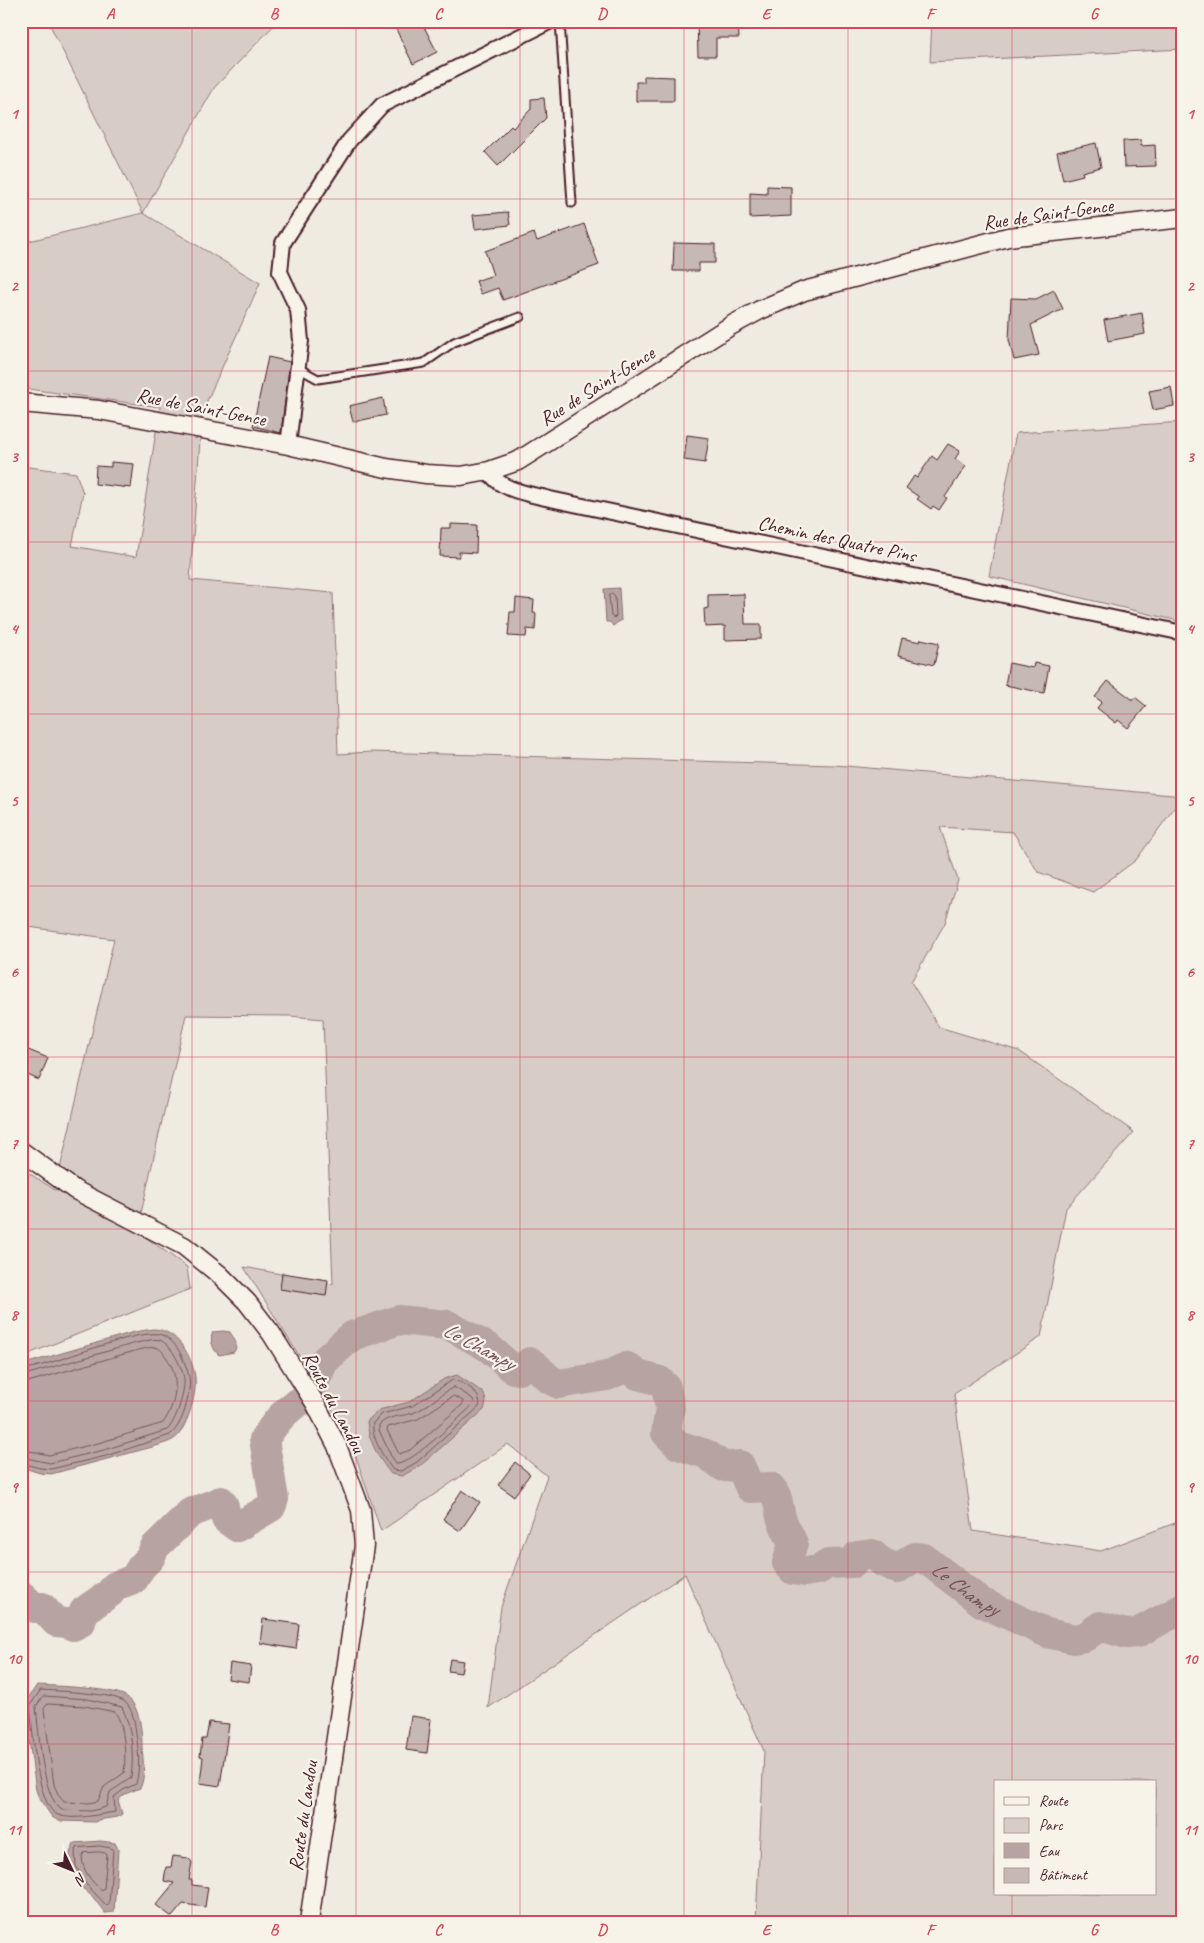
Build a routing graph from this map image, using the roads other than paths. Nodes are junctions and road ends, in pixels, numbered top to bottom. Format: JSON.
{"nodes":[{"id":1,"x":550,"y":21,"type":"edge"},
{"id":2,"x":560,"y":21,"type":"edge"},
{"id":3,"x":572,"y":203,"type":"dead end"},
{"id":4,"x":1183,"y":218,"type":"edge"},
{"id":5,"x":520,"y":317,"type":"dead end"},
{"id":6,"x":298,"y":368,"type":"junction"},
{"id":7,"x":21,"y":403,"type":"edge"},
{"id":8,"x":288,"y":445,"type":"junction"},
{"id":9,"x":489,"y":471,"type":"junction"},
{"id":10,"x":1183,"y":634,"type":"edge"},
{"id":11,"x":21,"y":1150,"type":"edge"},
{"id":12,"x":309,"y":1922,"type":"edge"}],
"edges":[{"from":1,"to":6,"type":"street"},
{"from":2,"to":3,"type":"lane"},
{"from":4,"to":9,"type":"street","name":"Rue de Saint-Gence"},
{"from":5,"to":6,"type":"lane"},
{"from":6,"to":8,"type":"street"},
{"from":7,"to":8,"type":"street","name":"Rue de Saint-Gence"},
{"from":8,"to":9,"type":"street","name":"Rue de Saint-Gence"},
{"from":9,"to":10,"type":"street","name":"Chemin des Quatre Pins"},
{"from":11,"to":12,"type":"street","name":"Route du Landou"}]}
